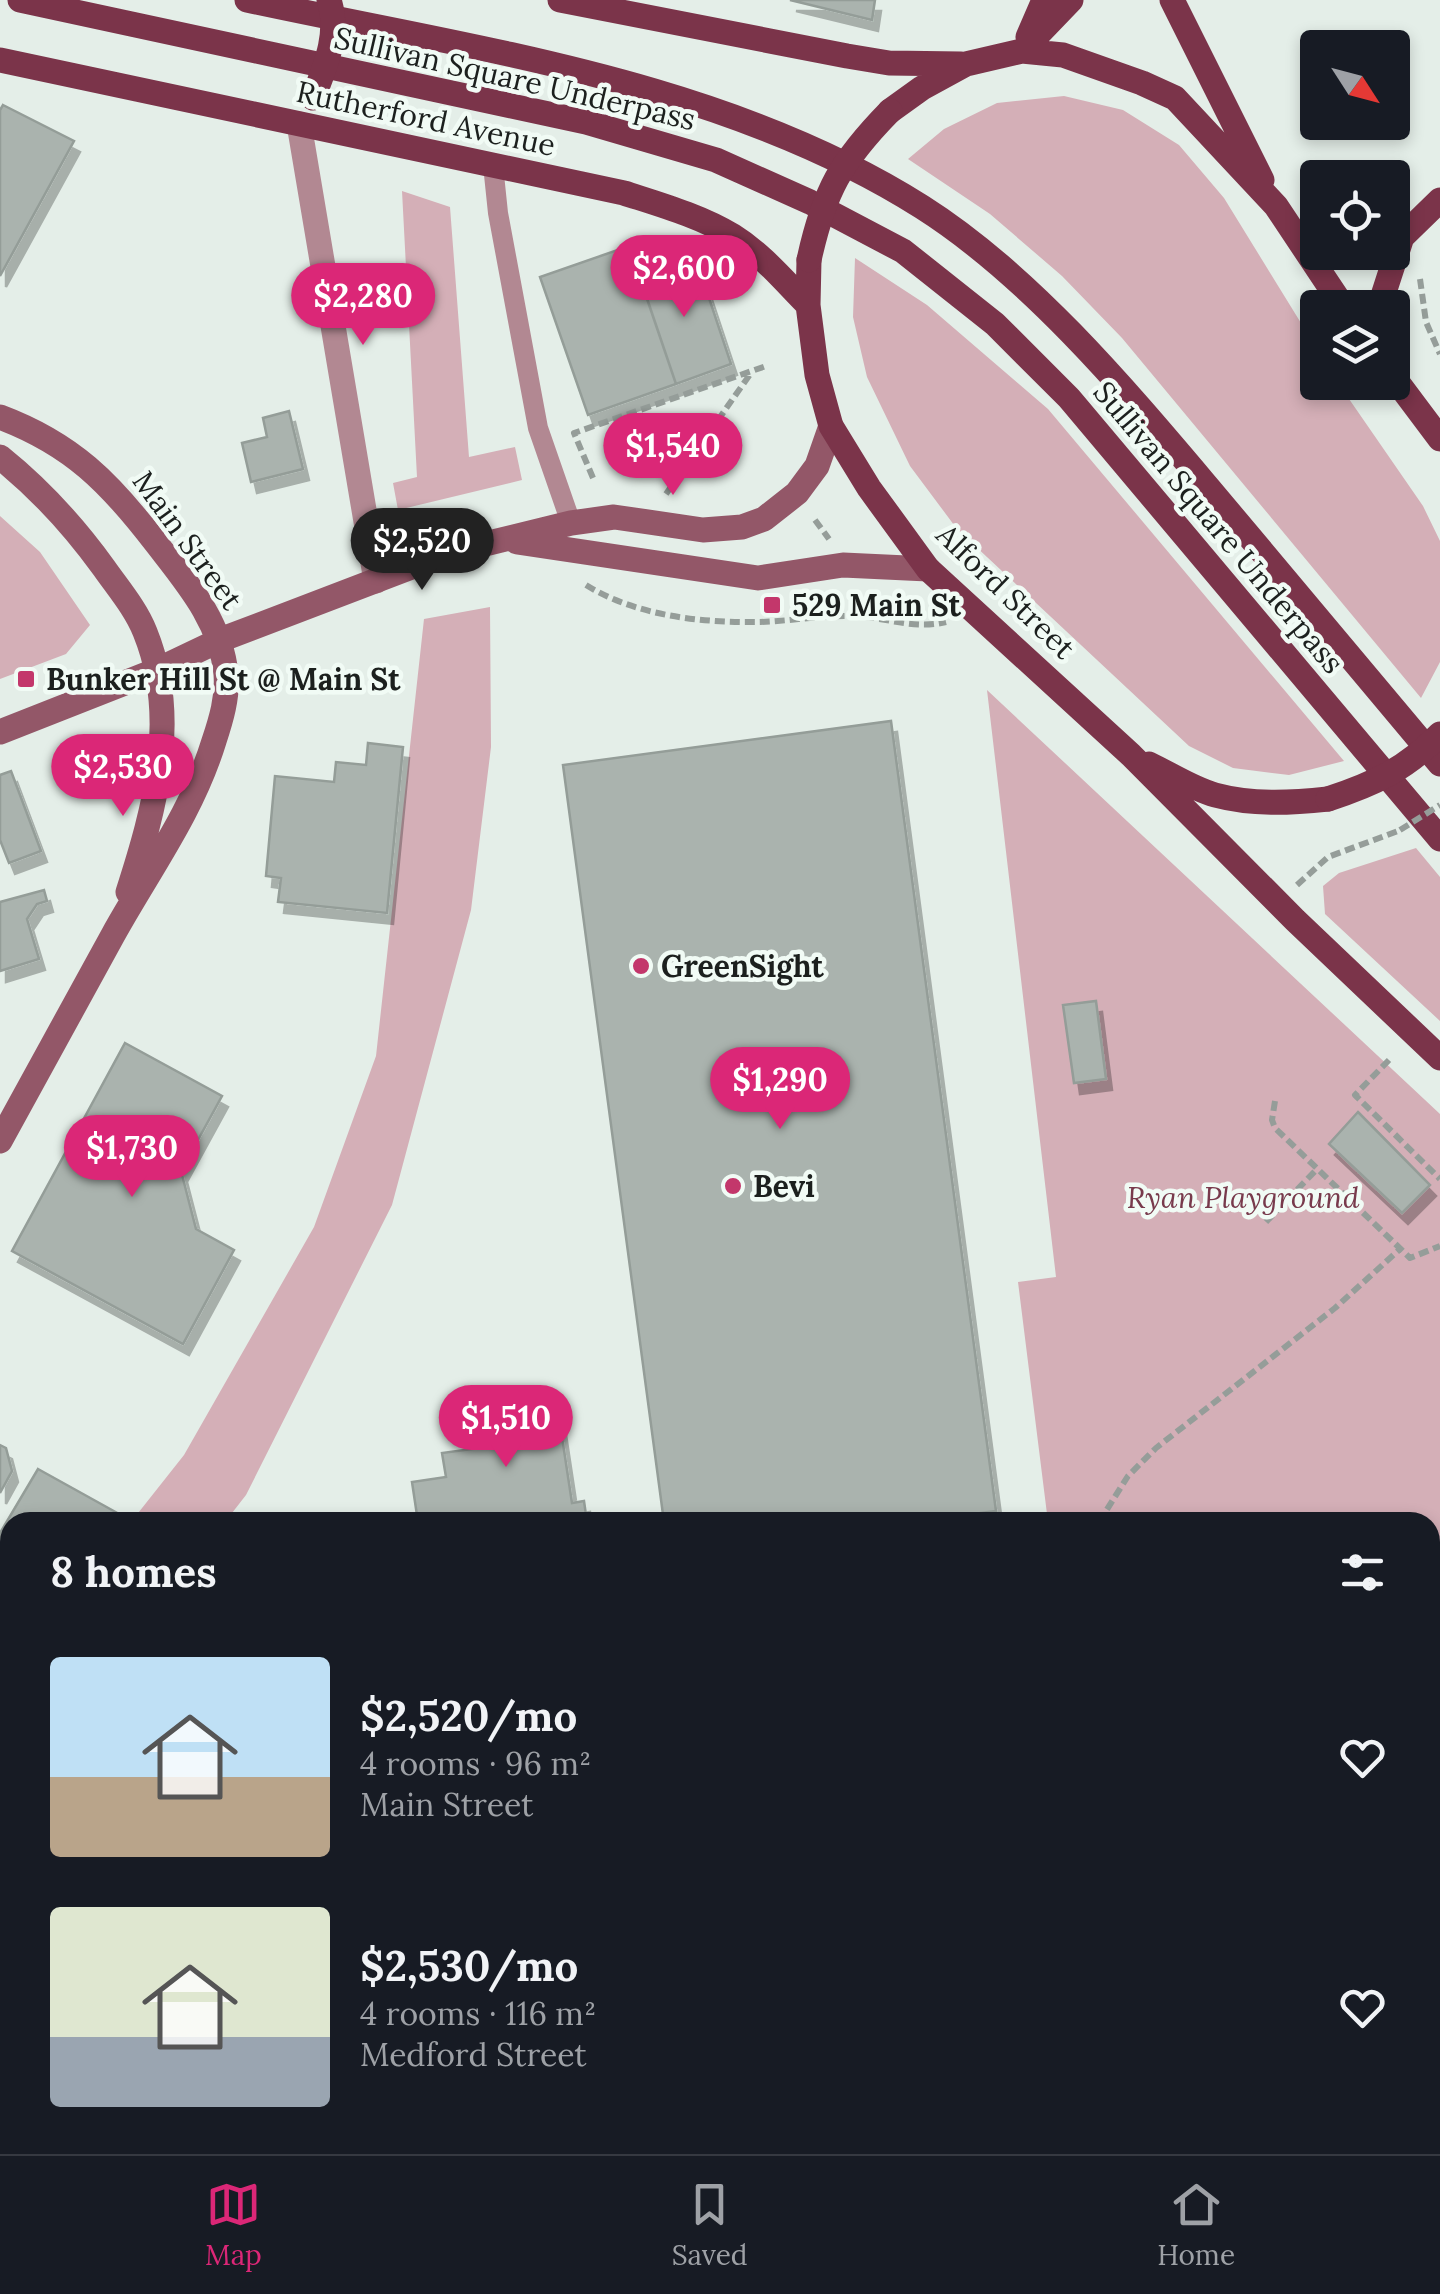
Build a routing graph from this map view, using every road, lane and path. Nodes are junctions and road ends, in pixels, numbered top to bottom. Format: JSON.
{"nodes":[{"id":1,"x":20,"y":0,"type":"edge"},
{"id":2,"x":247,"y":0,"type":"edge"},
{"id":3,"x":329,"y":0,"type":"edge"},
{"id":4,"x":560,"y":0,"type":"edge"},
{"id":5,"x":1044,"y":0,"type":"edge"},
{"id":6,"x":1070,"y":0,"type":"edge"},
{"id":7,"x":1172,"y":0,"type":"edge"},
{"id":8,"x":1022,"y":51,"type":"junction"},
{"id":9,"x":0,"y":60,"type":"edge"},
{"id":10,"x":966,"y":64,"type":"junction"},
{"id":11,"x":299,"y":124,"type":"junction"},
{"id":12,"x":494,"y":165,"type":"junction"},
{"id":13,"x":1440,"y":200,"type":"edge"},
{"id":14,"x":1276,"y":206,"type":"junction"},
{"id":15,"x":1417,"y":276,"type":"dead end"},
{"id":16,"x":1332,"y":290,"type":"edge"},
{"id":17,"x":1385,"y":290,"type":"edge"},
{"id":18,"x":808,"y":306,"type":"junction"},
{"id":19,"x":1440,"y":354,"type":"edge"},
{"id":20,"x":766,"y":366,"type":"dead end"},
{"id":21,"x":752,"y":372,"type":"junction"},
{"id":22,"x":1410,"y":399,"type":"edge"},
{"id":23,"x":0,"y":417,"type":"edge"},
{"id":24,"x":831,"y":426,"type":"junction"},
{"id":25,"x":1440,"y":439,"type":"edge"},
{"id":26,"x":0,"y":457,"type":"edge"},
{"id":27,"x":593,"y":478,"type":"dead end"},
{"id":28,"x":666,"y":494,"type":"dead end"},
{"id":29,"x":814,"y":520,"type":"dead end"},
{"id":30,"x":571,"y":523,"type":"junction"},
{"id":31,"x":507,"y":540,"type":"junction"},
{"id":32,"x":834,"y":545,"type":"dead end"},
{"id":33,"x":928,"y":569,"type":"junction"},
{"id":34,"x":376,"y":581,"type":"junction"},
{"id":35,"x":856,"y":591,"type":"dead end"},
{"id":36,"x":855,"y":612,"type":"dead end"},
{"id":37,"x":220,"y":640,"type":"junction"},
{"id":38,"x":155,"y":671,"type":"junction"},
{"id":39,"x":0,"y":732,"type":"edge"},
{"id":40,"x":1440,"y":734,"type":"edge"},
{"id":41,"x":1131,"y":755,"type":"junction"},
{"id":42,"x":1440,"y":764,"type":"edge"},
{"id":43,"x":1440,"y":805,"type":"edge"},
{"id":44,"x":1440,"y":839,"type":"edge"},
{"id":45,"x":1280,"y":905,"type":"junction"},
{"id":46,"x":116,"y":930,"type":"junction"},
{"id":47,"x":1440,"y":1058,"type":"edge"},
{"id":48,"x":1390,"y":1060,"type":"dead end"},
{"id":49,"x":1274,"y":1101,"type":"dead end"},
{"id":50,"x":0,"y":1141,"type":"edge"},
{"id":51,"x":1316,"y":1168,"type":"junction"},
{"id":52,"x":1440,"y":1180,"type":"edge"},
{"id":53,"x":1266,"y":1222,"type":"dead end"},
{"id":54,"x":1440,"y":1246,"type":"edge"},
{"id":55,"x":1400,"y":1249,"type":"junction"},
{"id":56,"x":1105,"y":1512,"type":"edge"}],
"edges":[{"from":1,"to":44,"type":"main road","name":"Sullivan Square Underpass"},
{"from":2,"to":42,"type":"main road","name":"Sullivan Square Underpass"},
{"from":3,"to":11,"type":"main road","bridge":true},
{"from":4,"to":10,"type":"main road"},
{"from":5,"to":8,"type":"main road"},
{"from":6,"to":8,"type":"main road"},
{"from":7,"to":14,"type":"main road"},
{"from":8,"to":10,"type":"main road","name":"Alford Street"},
{"from":8,"to":14,"type":"main road","name":"Alford Street"},
{"from":9,"to":11,"type":"main road","name":"Rutherford Avenue"},
{"from":10,"to":18,"type":"main road","name":"Alford Street","bridge":true},
{"from":11,"to":12,"type":"main road","name":"Rutherford Avenue"},
{"from":11,"to":34,"type":"street"},
{"from":12,"to":18,"type":"main road","name":"Rutherford Avenue"},
{"from":12,"to":30,"type":"lane"},
{"from":13,"to":17,"type":"main road"},
{"from":14,"to":16,"type":"main road","name":"Alford Street"},
{"from":15,"to":19,"type":"path"},
{"from":18,"to":24,"type":"main road","name":"Alford Street"},
{"from":20,"to":21,"type":"path"},
{"from":21,"to":27,"type":"path"},
{"from":21,"to":28,"type":"path"},
{"from":22,"to":25,"type":"main road"},
{"from":23,"to":37,"type":"main road","name":"Main Street"},
{"from":24,"to":30,"type":"main road","name":"Main Street"},
{"from":24,"to":33,"type":"main road","name":"Alford Street"},
{"from":26,"to":38,"type":"main road"},
{"from":29,"to":32,"type":"path"},
{"from":30,"to":31,"type":"main road","name":"Main Street"},
{"from":31,"to":33,"type":"main road","name":"Main Street"},
{"from":31,"to":34,"type":"main road","name":"Main Street"},
{"from":33,"to":41,"type":"main road","name":"Alford Street"},
{"from":34,"to":37,"type":"main road","name":"Main Street"},
{"from":35,"to":36,"type":"path"},
{"from":37,"to":38,"type":"main road","name":"Main Street"},
{"from":37,"to":46,"type":"main road"},
{"from":38,"to":39,"type":"main road","name":"Main Street"},
{"from":38,"to":46,"type":"main road"},
{"from":40,"to":41,"type":"main road","name":"Alford Street","bridge":true},
{"from":41,"to":45,"type":"main road","name":"Alford Street"},
{"from":43,"to":45,"type":"path","bridge":true},
{"from":45,"to":47,"type":"main road","name":"Alford Street"},
{"from":46,"to":50,"type":"main road"},
{"from":48,"to":52,"type":"path"},
{"from":49,"to":51,"type":"path"},
{"from":51,"to":53,"type":"path"},
{"from":51,"to":55,"type":"path"},
{"from":54,"to":55,"type":"path"},
{"from":55,"to":56,"type":"path"}]}
